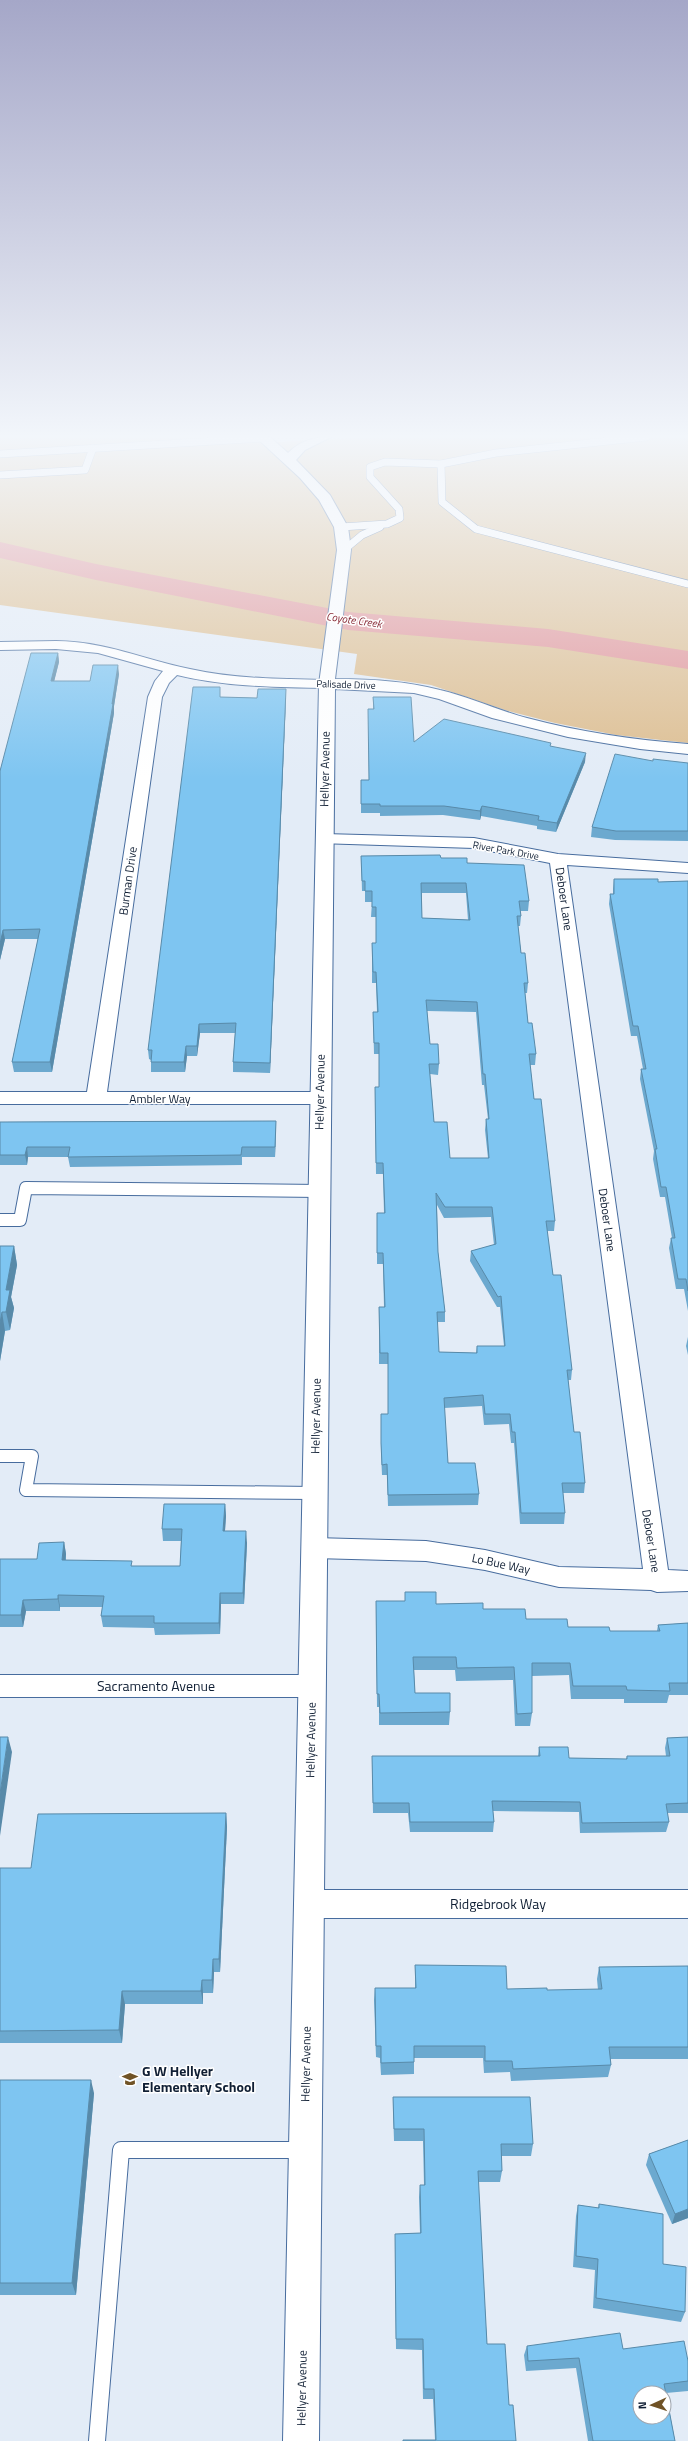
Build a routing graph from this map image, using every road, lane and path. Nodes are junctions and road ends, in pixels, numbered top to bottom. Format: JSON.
{"nodes":[{"id":1,"x":344,"y":550,"type":"edge"},
{"id":2,"x":563,"y":551,"type":"edge"},
{"id":3,"x":688,"y":584,"type":"edge"},
{"id":4,"x":0,"y":646,"type":"edge"},
{"id":5,"x":173,"y":670,"type":"junction"},
{"id":6,"x":327,"y":675,"type":"junction"},
{"id":7,"x":688,"y":749,"type":"edge"},
{"id":8,"x":324,"y":839,"type":"junction"},
{"id":9,"x":558,"y":859,"type":"junction"},
{"id":10,"x":688,"y":868,"type":"edge"},
{"id":11,"x":0,"y":1098,"type":"edge"},
{"id":12,"x":96,"y":1098,"type":"junction"},
{"id":13,"x":320,"y":1098,"type":"junction"},
{"id":14,"x":320,"y":1191,"type":"junction"},
{"id":15,"x":0,"y":1220,"type":"edge"},
{"id":16,"x":0,"y":1456,"type":"edge"},
{"id":17,"x":314,"y":1492,"type":"junction"},
{"id":18,"x":314,"y":1548,"type":"junction"},
{"id":19,"x":688,"y":1581,"type":"edge"},
{"id":20,"x":657,"y":1582,"type":"junction"},
{"id":21,"x":0,"y":1686,"type":"edge"},
{"id":22,"x":311,"y":1686,"type":"junction"},
{"id":23,"x":308,"y":1904,"type":"junction"},
{"id":24,"x":688,"y":1904,"type":"edge"},
{"id":25,"x":305,"y":2150,"type":"junction"},
{"id":26,"x":96,"y":2441,"type":"edge"},
{"id":27,"x":301,"y":2441,"type":"edge"}],
"edges":[{"from":1,"to":6,"type":"street","name":"Hellyer Avenue"},
{"from":2,"to":3,"type":"lane"},
{"from":4,"to":5,"type":"street","name":"Palisade Drive"},
{"from":5,"to":6,"type":"street","name":"Palisade Drive"},
{"from":5,"to":12,"type":"street","name":"Burman Drive"},
{"from":6,"to":7,"type":"street","name":"Palisade Drive"},
{"from":6,"to":8,"type":"street","name":"Hellyer Avenue"},
{"from":8,"to":9,"type":"street","name":"River Park Drive"},
{"from":8,"to":13,"type":"street","name":"Hellyer Avenue"},
{"from":9,"to":10,"type":"street","name":"River Park Drive"},
{"from":9,"to":20,"type":"street","name":"Deboer Lane"},
{"from":11,"to":12,"type":"street","name":"Ambler Way"},
{"from":12,"to":13,"type":"street","name":"Ambler Way"},
{"from":13,"to":14,"type":"street","name":"Hellyer Avenue"},
{"from":14,"to":15,"type":"lane"},
{"from":14,"to":17,"type":"street","name":"Hellyer Avenue"},
{"from":16,"to":17,"type":"lane"},
{"from":17,"to":18,"type":"street","name":"Hellyer Avenue"},
{"from":18,"to":20,"type":"street","name":"Lo Bue Way"},
{"from":18,"to":22,"type":"street","name":"Hellyer Avenue"},
{"from":19,"to":20,"type":"street","name":"Lo Bue Way"},
{"from":21,"to":22,"type":"street","name":"Sacramento Avenue"},
{"from":22,"to":23,"type":"street","name":"Hellyer Avenue"},
{"from":23,"to":24,"type":"street","name":"Ridgebrook Way"},
{"from":23,"to":25,"type":"street","name":"Hellyer Avenue"},
{"from":25,"to":26,"type":"lane"},
{"from":25,"to":27,"type":"street","name":"Hellyer Avenue"}]}
